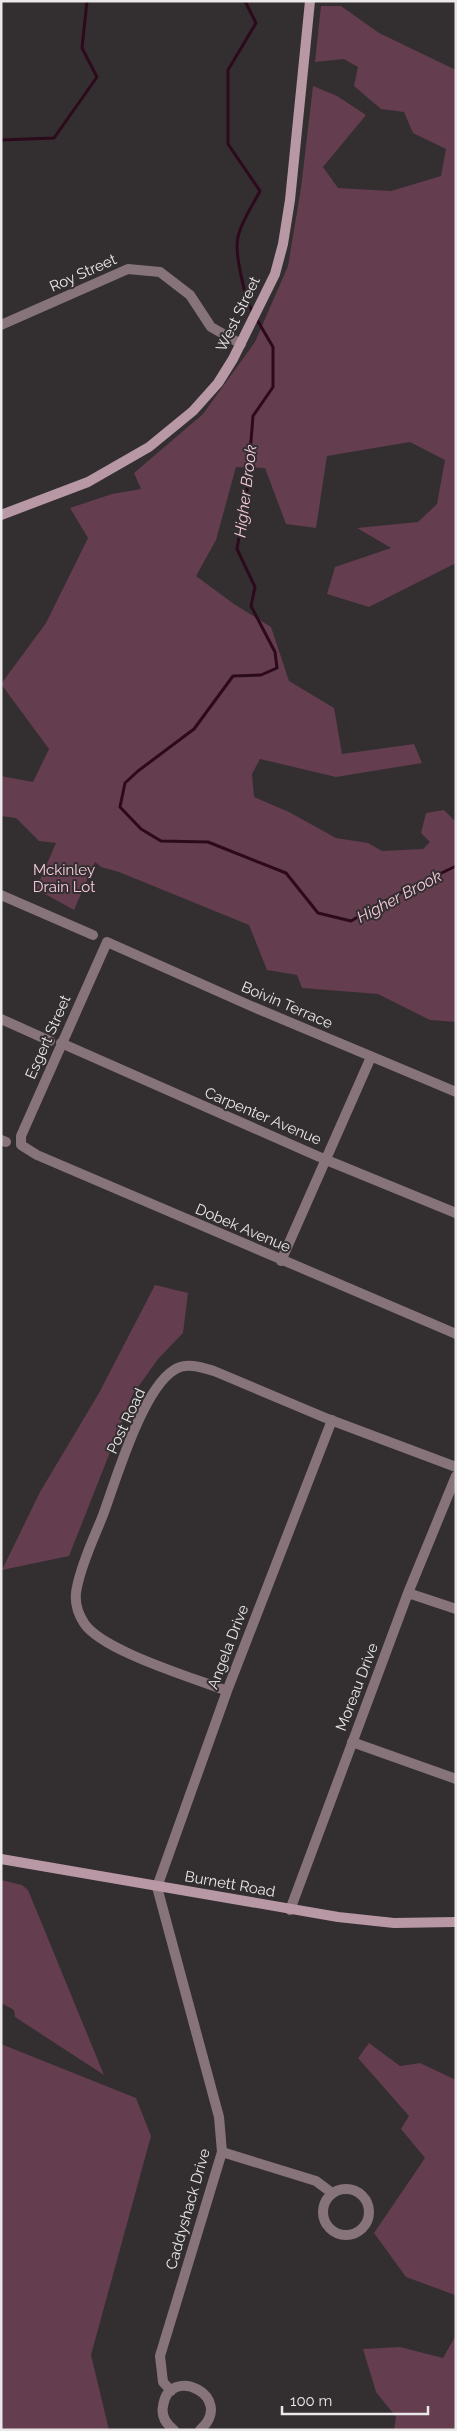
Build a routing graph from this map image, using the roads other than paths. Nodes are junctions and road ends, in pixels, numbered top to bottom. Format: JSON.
{"nodes":[{"id":1,"x":310,"y":1,"type":"edge"},
{"id":2,"x":1,"y":325,"type":"edge"},
{"id":3,"x":241,"y":344,"type":"junction"},
{"id":4,"x":1,"y":515,"type":"edge"},
{"id":5,"x":1,"y":895,"type":"edge"},
{"id":6,"x":93,"y":935,"type":"dead end"},
{"id":7,"x":107,"y":942,"type":"joint"},
{"id":8,"x":1,"y":1019,"type":"edge"},
{"id":9,"x":56,"y":1042,"type":"junction"},
{"id":10,"x":371,"y":1057,"type":"junction"},
{"id":11,"x":456,"y":1092,"type":"edge"},
{"id":12,"x":21,"y":1145,"type":"joint"},
{"id":13,"x":326,"y":1160,"type":"junction"},
{"id":14,"x":456,"y":1213,"type":"edge"},
{"id":15,"x":282,"y":1261,"type":"junction"},
{"id":16,"x":456,"y":1334,"type":"edge"},
{"id":17,"x":332,"y":1420,"type":"junction"},
{"id":18,"x":456,"y":1467,"type":"edge"},
{"id":19,"x":456,"y":1476,"type":"edge"},
{"id":20,"x":408,"y":1593,"type":"junction"},
{"id":21,"x":456,"y":1609,"type":"edge"},
{"id":22,"x":227,"y":1691,"type":"junction"},
{"id":23,"x":352,"y":1742,"type":"junction"},
{"id":24,"x":456,"y":1780,"type":"edge"},
{"id":25,"x":1,"y":1859,"type":"edge"},
{"id":26,"x":157,"y":1887,"type":"junction"},
{"id":27,"x":290,"y":1910,"type":"junction"},
{"id":28,"x":456,"y":1922,"type":"edge"},
{"id":29,"x":222,"y":2152,"type":"junction"},
{"id":30,"x":332,"y":2194,"type":"junction"},
{"id":31,"x":171,"y":2391,"type":"junction"},
{"id":32,"x":174,"y":2430,"type":"edge"},
{"id":33,"x":200,"y":2430,"type":"edge"}],
"edges":[{"from":1,"to":3,"type":"main road","name":"West Street"},
{"from":2,"to":3,"type":"street","name":"Roy Street"},
{"from":3,"to":4,"type":"main road","name":"West Street"},
{"from":5,"to":6,"type":"street"},
{"from":7,"to":9,"type":"street","name":"Esgert Street"},
{"from":7,"to":10,"type":"street","name":"Boivin Terrace"},
{"from":8,"to":9,"type":"street","name":"Carpenter Avenue"},
{"from":9,"to":12,"type":"street","name":"Esgert Street"},
{"from":9,"to":13,"type":"street","name":"Carpenter Avenue"},
{"from":10,"to":11,"type":"street","name":"Boivin Terrace"},
{"from":10,"to":13,"type":"street"},
{"from":12,"to":15,"type":"street","name":"Dobek Avenue"},
{"from":13,"to":14,"type":"street","name":"Carpenter Avenue"},
{"from":13,"to":15,"type":"street"},
{"from":15,"to":16,"type":"street","name":"Dobek Avenue"},
{"from":17,"to":18,"type":"street","name":"Post Road"},
{"from":17,"to":22,"type":"street","name":"Angela Drive"},
{"from":17,"to":22,"type":"street","name":"Post Road"},
{"from":19,"to":20,"type":"street","name":"Moreau Drive"},
{"from":20,"to":21,"type":"street"},
{"from":20,"to":23,"type":"street","name":"Moreau Drive"},
{"from":22,"to":26,"type":"street","name":"Angela Drive"},
{"from":23,"to":24,"type":"street"},
{"from":23,"to":27,"type":"street","name":"Moreau Drive"},
{"from":25,"to":26,"type":"main road","name":"Burnett Road"},
{"from":26,"to":27,"type":"main road","name":"Burnett Road"},
{"from":26,"to":29,"type":"street","name":"Caddyshack Drive"},
{"from":27,"to":28,"type":"main road","name":"Burnett Road"},
{"from":29,"to":30,"type":"street"},
{"from":29,"to":31,"type":"street","name":"Caddyshack Drive"},
{"from":30,"to":30,"type":"street"},
{"from":31,"to":32,"type":"street"},
{"from":31,"to":33,"type":"street"}]}
